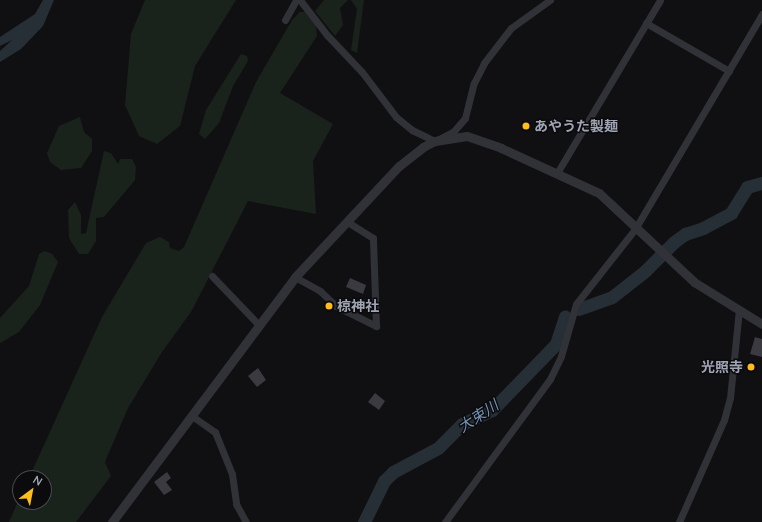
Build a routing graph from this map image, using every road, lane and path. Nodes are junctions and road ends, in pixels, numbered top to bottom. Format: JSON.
{"nodes":[{"id":1,"x":296,"y":0,"type":"edge"},
{"id":2,"x":300,"y":0,"type":"edge"},
{"id":3,"x":550,"y":0,"type":"edge"},
{"id":4,"x":660,"y":0,"type":"edge"},
{"id":5,"x":762,"y":14,"type":"edge"},
{"id":6,"x":285,"y":20,"type":"dead end"},
{"id":7,"x":646,"y":23,"type":"junction"},
{"id":8,"x":729,"y":71,"type":"junction"},
{"id":9,"x":435,"y":141,"type":"junction"},
{"id":10,"x":557,"y":173,"type":"junction"},
{"id":11,"x":347,"y":222,"type":"junction"},
{"id":12,"x":635,"y":229,"type":"junction"},
{"id":13,"x":212,"y":276,"type":"dead end"},
{"id":14,"x":295,"y":276,"type":"junction"},
{"id":15,"x":739,"y":310,"type":"junction"},
{"id":16,"x":762,"y":324,"type":"edge"},
{"id":17,"x":260,"y":326,"type":"junction"},
{"id":18,"x":192,"y":416,"type":"junction"},
{"id":19,"x":112,"y":522,"type":"edge"},
{"id":20,"x":246,"y":522,"type":"edge"},
{"id":21,"x":445,"y":522,"type":"edge"},
{"id":22,"x":679,"y":522,"type":"edge"}],
"edges":[{"from":1,"to":6,"type":"street"},
{"from":2,"to":9,"type":"street"},
{"from":3,"to":9,"type":"street"},
{"from":4,"to":7,"type":"street"},
{"from":5,"to":8,"type":"street"},
{"from":7,"to":8,"type":"street"},
{"from":7,"to":10,"type":"street"},
{"from":8,"to":12,"type":"street"},
{"from":9,"to":10,"type":"street"},
{"from":9,"to":11,"type":"street"},
{"from":10,"to":12,"type":"street"},
{"from":11,"to":14,"type":"street"},
{"from":11,"to":14,"type":"street"},
{"from":12,"to":15,"type":"street"},
{"from":12,"to":21,"type":"street"},
{"from":13,"to":17,"type":"street"},
{"from":14,"to":17,"type":"street"},
{"from":15,"to":16,"type":"street"},
{"from":15,"to":22,"type":"street"},
{"from":17,"to":18,"type":"street"},
{"from":18,"to":19,"type":"street"},
{"from":18,"to":20,"type":"street"}]}
